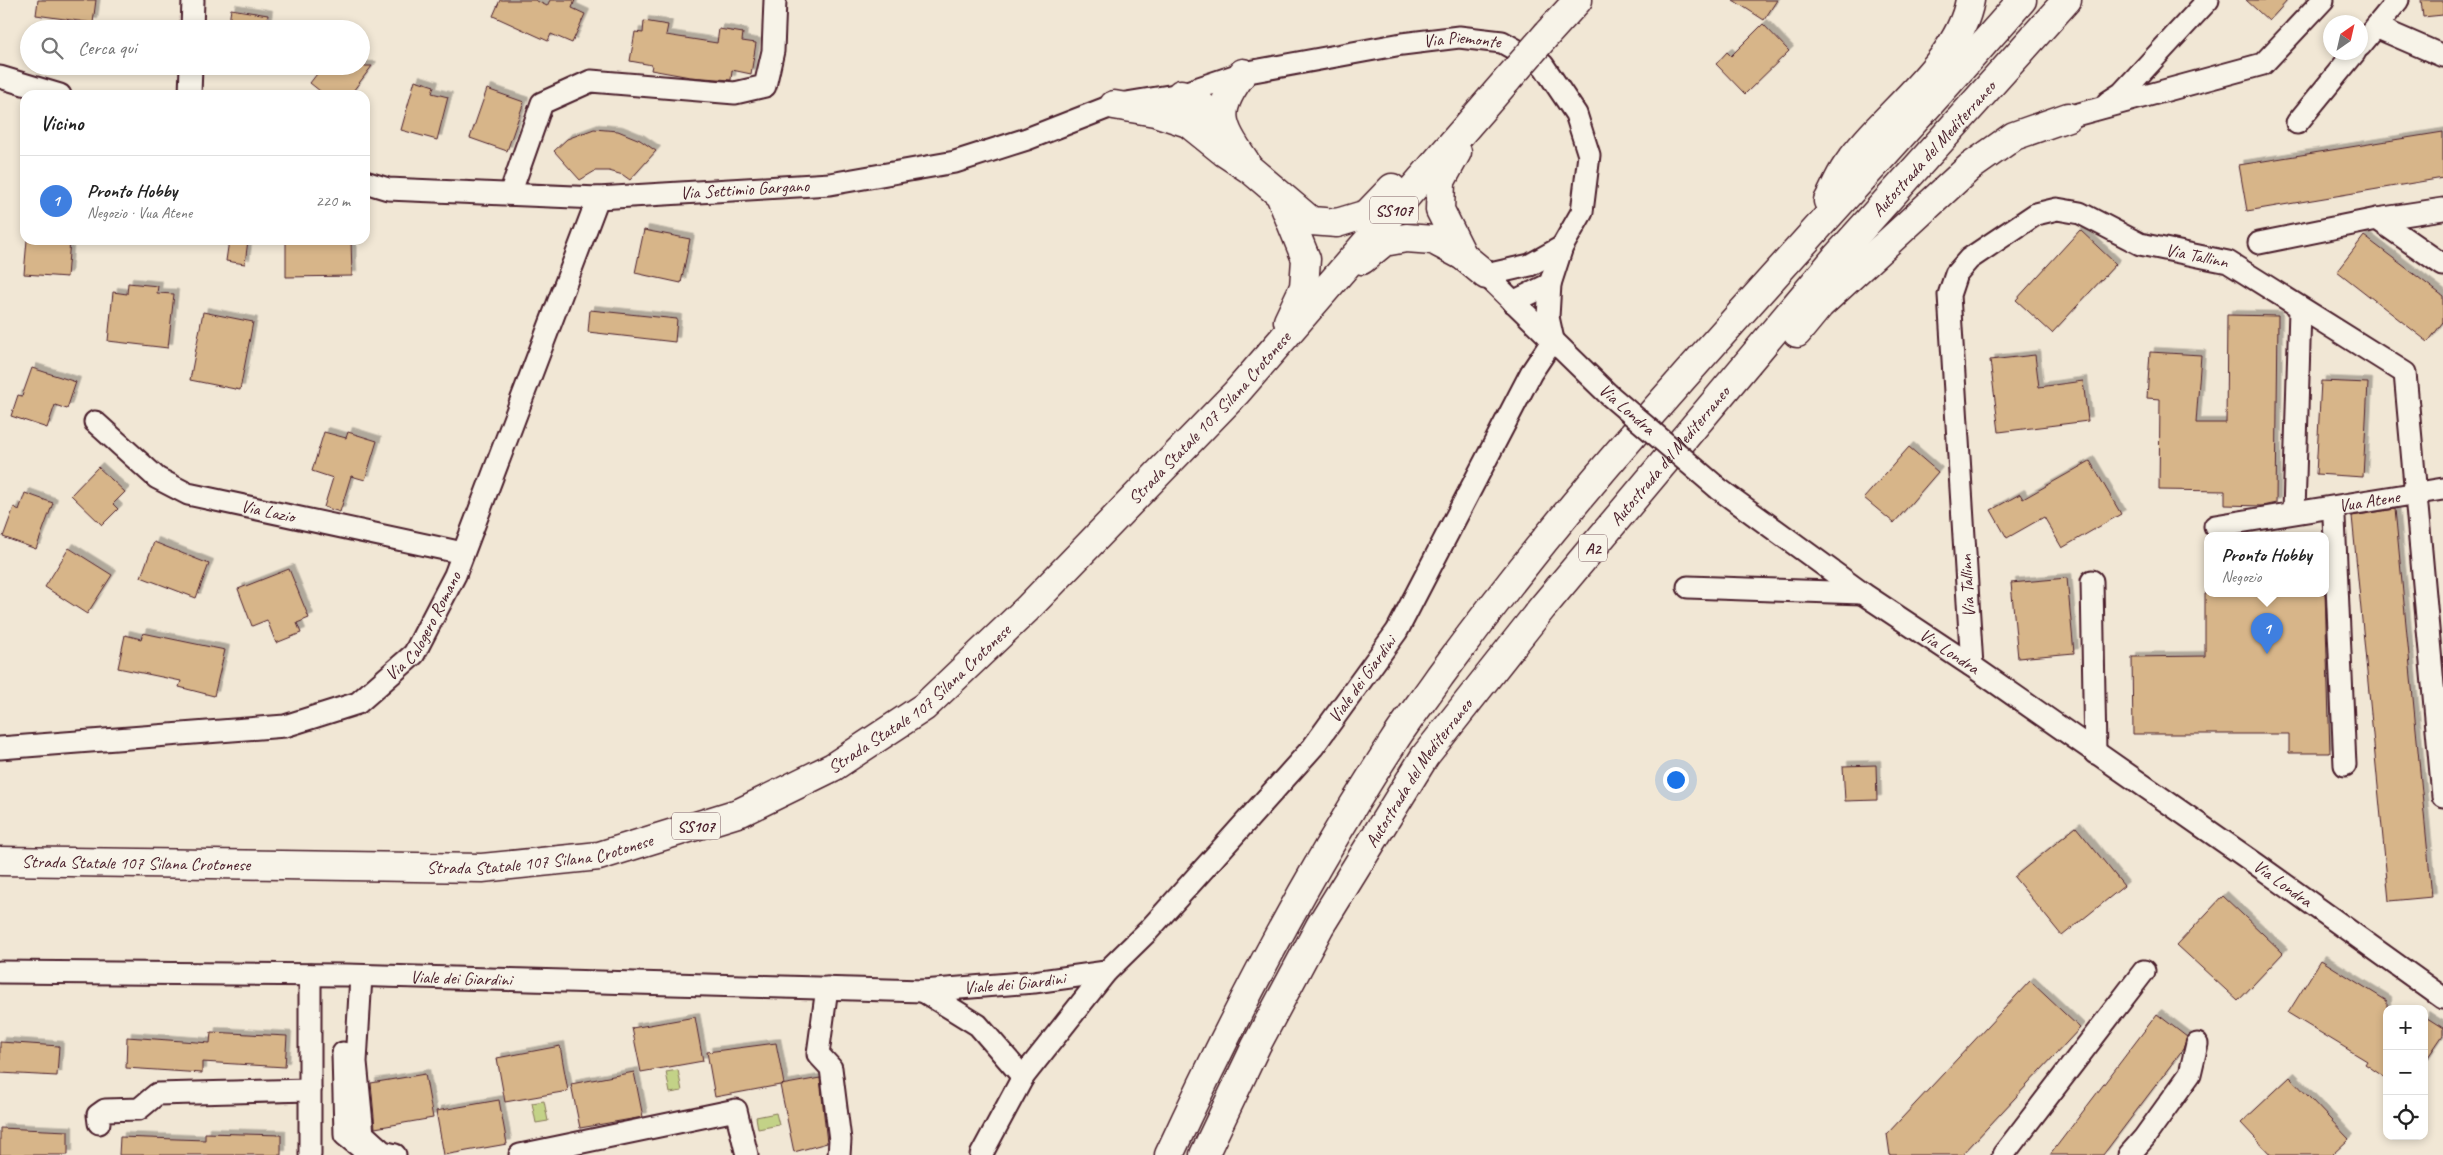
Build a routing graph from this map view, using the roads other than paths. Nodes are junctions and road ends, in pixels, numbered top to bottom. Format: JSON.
{"nodes":[{"id":1,"x":193,"y":0,"type":"edge"},
{"id":2,"x":775,"y":0,"type":"edge"},
{"id":3,"x":1578,"y":0,"type":"edge"},
{"id":4,"x":1970,"y":0,"type":"edge"},
{"id":5,"x":2022,"y":0,"type":"edge"},
{"id":6,"x":2067,"y":0,"type":"edge"},
{"id":7,"x":2208,"y":0,"type":"edge"},
{"id":8,"x":2322,"y":0,"type":"edge"},
{"id":9,"x":2398,"y":0,"type":"edge"},
{"id":10,"x":192,"y":20,"type":"edge"},
{"id":11,"x":2376,"y":27,"type":"junction"},
{"id":12,"x":2368,"y":36,"type":"edge"},
{"id":13,"x":2443,"y":56,"type":"edge"},
{"id":14,"x":2348,"y":60,"type":"edge"},
{"id":15,"x":1243,"y":73,"type":"junction"},
{"id":16,"x":190,"y":75,"type":"edge"},
{"id":17,"x":0,"y":77,"type":"edge"},
{"id":18,"x":1508,"y":79,"type":"junction"},
{"id":19,"x":43,"y":90,"type":"edge"},
{"id":20,"x":190,"y":90,"type":"edge"},
{"id":21,"x":1181,"y":94,"type":"junction"},
{"id":22,"x":1114,"y":105,"type":"junction"},
{"id":23,"x":1483,"y":105,"type":"junction"},
{"id":24,"x":2068,"y":117,"type":"junction"},
{"id":25,"x":1188,"y":123,"type":"junction"},
{"id":26,"x":2297,"y":123,"type":"dead end"},
{"id":27,"x":1228,"y":137,"type":"junction"},
{"id":28,"x":1251,"y":170,"type":"junction"},
{"id":29,"x":370,"y":184,"type":"edge"},
{"id":30,"x":510,"y":194,"type":"junction"},
{"id":31,"x":1281,"y":197,"type":"junction"},
{"id":32,"x":598,"y":198,"type":"junction"},
{"id":33,"x":2443,"y":209,"type":"edge"},
{"id":34,"x":2377,"y":219,"type":"junction"},
{"id":35,"x":1810,"y":234,"type":"junction"},
{"id":36,"x":2259,"y":243,"type":"dead end"},
{"id":37,"x":1562,"y":247,"type":"junction"},
{"id":38,"x":1463,"y":256,"type":"junction"},
{"id":39,"x":1530,"y":265,"type":"junction"},
{"id":40,"x":2443,"y":265,"type":"edge"},
{"id":41,"x":1486,"y":275,"type":"junction"},
{"id":42,"x":1550,"y":284,"type":"junction"},
{"id":43,"x":1513,"y":302,"type":"junction"},
{"id":44,"x":2300,"y":309,"type":"junction"},
{"id":45,"x":1305,"y":316,"type":"junction"},
{"id":46,"x":1552,"y":340,"type":"junction"},
{"id":47,"x":1236,"y":393,"type":"junction"},
{"id":48,"x":95,"y":422,"type":"dead end"},
{"id":49,"x":2443,"y":489,"type":"edge"},
{"id":50,"x":2415,"y":493,"type":"junction"},
{"id":51,"x":2294,"y":512,"type":"junction"},
{"id":52,"x":2334,"y":518,"type":"dead end"},
{"id":53,"x":2215,"y":526,"type":"dead end"},
{"id":54,"x":463,"y":553,"type":"junction"},
{"id":55,"x":2092,"y":581,"type":"dead end"},
{"id":56,"x":1688,"y":587,"type":"dead end"},
{"id":57,"x":1862,"y":593,"type":"junction"},
{"id":58,"x":1542,"y":608,"type":"junction"},
{"id":59,"x":1972,"y":666,"type":"junction"},
{"id":60,"x":0,"y":748,"type":"edge"},
{"id":61,"x":2095,"y":753,"type":"junction"},
{"id":62,"x":2345,"y":765,"type":"dead end"},
{"id":63,"x":2443,"y":796,"type":"edge"},
{"id":64,"x":0,"y":861,"type":"edge"},
{"id":65,"x":2144,"y":971,"type":"dead end"},
{"id":66,"x":0,"y":972,"type":"edge"},
{"id":67,"x":1106,"y":972,"type":"junction"},
{"id":68,"x":310,"y":975,"type":"junction"},
{"id":69,"x":354,"y":976,"type":"junction"},
{"id":70,"x":827,"y":988,"type":"junction"},
{"id":71,"x":923,"y":991,"type":"junction"},
{"id":72,"x":2443,"y":996,"type":"edge"},
{"id":73,"x":2197,"y":1044,"type":"dead end"},
{"id":74,"x":1023,"y":1078,"type":"junction"},
{"id":75,"x":310,"y":1090,"type":"junction"},
{"id":76,"x":99,"y":1123,"type":"dead end"},
{"id":77,"x":310,"y":1155,"type":"edge"},
{"id":78,"x":370,"y":1155,"type":"edge"},
{"id":79,"x":395,"y":1155,"type":"edge"},
{"id":80,"x":520,"y":1155,"type":"edge"},
{"id":81,"x":747,"y":1155,"type":"edge"},
{"id":82,"x":839,"y":1155,"type":"edge"},
{"id":83,"x":981,"y":1155,"type":"edge"},
{"id":84,"x":1169,"y":1155,"type":"edge"},
{"id":85,"x":1204,"y":1155,"type":"edge"},
{"id":86,"x":2003,"y":1155,"type":"edge"},
{"id":87,"x":2129,"y":1155,"type":"edge"}],
"edges":[{"from":1,"to":10,"type":"street"},
{"from":2,"to":30,"type":"street"},
{"from":3,"to":18,"type":"highway","name":"Strada Statale 107 Silana Crotonese","number":"SS107","bridge":true},
{"from":4,"to":35,"type":"highway"},
{"from":5,"to":35,"type":"highway","name":"Autostrada del Mediterraneo","number":"A2"},
{"from":6,"to":58,"type":"highway","name":"Autostrada del Mediterraneo","number":"A2"},
{"from":7,"to":24,"type":"street"},
{"from":8,"to":24,"type":"street"},
{"from":9,"to":11,"type":"street"},
{"from":11,"to":12,"type":"street"},
{"from":11,"to":13,"type":"street"},
{"from":14,"to":26,"type":"street"},
{"from":15,"to":21,"type":"street","name":"Via Piemonte"},
{"from":15,"to":27,"type":"highway"},
{"from":15,"to":37,"type":"street","name":"Via Piemonte"},
{"from":16,"to":20,"type":"street"},
{"from":17,"to":19,"type":"street"},
{"from":18,"to":23,"type":"highway","name":"Strada Statale 107 Silana Crotonese","number":"SS107"},
{"from":18,"to":38,"type":"highway"},
{"from":21,"to":22,"type":"street","name":"Via Piemonte"},
{"from":21,"to":25,"type":"highway"},
{"from":21,"to":27,"type":"highway"},
{"from":22,"to":25,"type":"highway"},
{"from":22,"to":32,"type":"street","name":"Via Settimio Gargano"},
{"from":23,"to":31,"type":"highway"},
{"from":23,"to":45,"type":"highway","name":"Strada Statale 107 Silana Crotonese","number":"SS107"},
{"from":24,"to":58,"type":"highway"},
{"from":25,"to":28,"type":"highway"},
{"from":27,"to":28,"type":"highway"},
{"from":28,"to":31,"type":"highway"},
{"from":29,"to":30,"type":"street","name":"Via Settimio Gargano"},
{"from":30,"to":32,"type":"street","name":"Via Settimio Gargano"},
{"from":31,"to":47,"type":"highway"},
{"from":32,"to":54,"type":"street","name":"Via Calogero Romano"},
{"from":33,"to":34,"type":"street"},
{"from":34,"to":36,"type":"street"},
{"from":34,"to":40,"type":"street"},
{"from":35,"to":84,"type":"highway","name":"Autostrada del Mediterraneo","number":"A2"},
{"from":37,"to":39,"type":"street"},
{"from":37,"to":42,"type":"street","name":"Via Piemonte"},
{"from":38,"to":41,"type":"highway"},
{"from":38,"to":45,"type":"highway"},
{"from":39,"to":41,"type":"street"},
{"from":39,"to":43,"type":"street"},
{"from":41,"to":43,"type":"street","name":"Via Londra"},
{"from":42,"to":43,"type":"street"},
{"from":42,"to":46,"type":"street","name":"Via Piemonte"},
{"from":43,"to":46,"type":"street","name":"Via Londra"},
{"from":44,"to":50,"type":"street","name":"Via Tallinn"},
{"from":44,"to":51,"type":"street"},
{"from":44,"to":59,"type":"street","name":"Via Tallinn"},
{"from":45,"to":47,"type":"highway","name":"Strada Statale 107 Silana Crotonese","number":"SS107"},
{"from":46,"to":57,"type":"street","name":"Via Londra","bridge":true},
{"from":46,"to":67,"type":"street","name":"Viale dei Giardini"},
{"from":47,"to":64,"type":"highway","name":"Strada Statale 107 Silana Crotonese","number":"SS107"},
{"from":48,"to":54,"type":"street","name":"Via Lazio"},
{"from":49,"to":50,"type":"street","name":"Vua Atene"},
{"from":50,"to":51,"type":"street","name":"Vua Atene"},
{"from":50,"to":63,"type":"street","name":"Via Tallinn"},
{"from":51,"to":53,"type":"street","name":"Vua Atene"},
{"from":52,"to":62,"type":"street"},
{"from":54,"to":60,"type":"street","name":"Via Calogero Romano"},
{"from":55,"to":61,"type":"street"},
{"from":56,"to":57,"type":"street"},
{"from":57,"to":59,"type":"street","name":"Via Londra"},
{"from":58,"to":85,"type":"highway","name":"Autostrada del Mediterraneo","number":"A2"},
{"from":59,"to":61,"type":"street","name":"Via Londra"},
{"from":61,"to":72,"type":"street","name":"Via Londra"},
{"from":65,"to":86,"type":"street"},
{"from":66,"to":68,"type":"street","name":"Viale dei Giardini"},
{"from":67,"to":71,"type":"street","name":"Viale dei Giardini"},
{"from":67,"to":74,"type":"street","name":"Viale dei Giardini"},
{"from":68,"to":69,"type":"street","name":"Viale dei Giardini"},
{"from":68,"to":75,"type":"street"},
{"from":69,"to":70,"type":"street","name":"Viale dei Giardini"},
{"from":69,"to":78,"type":"street"},
{"from":69,"to":79,"type":"street"},
{"from":70,"to":71,"type":"street","name":"Viale dei Giardini"},
{"from":70,"to":82,"type":"street"},
{"from":71,"to":74,"type":"street","name":"Viale dei Giardini"},
{"from":73,"to":87,"type":"street"},
{"from":74,"to":83,"type":"street","name":"Viale dei Giardini"},
{"from":75,"to":76,"type":"street"},
{"from":75,"to":77,"type":"street"},
{"from":80,"to":81,"type":"street"}]}
